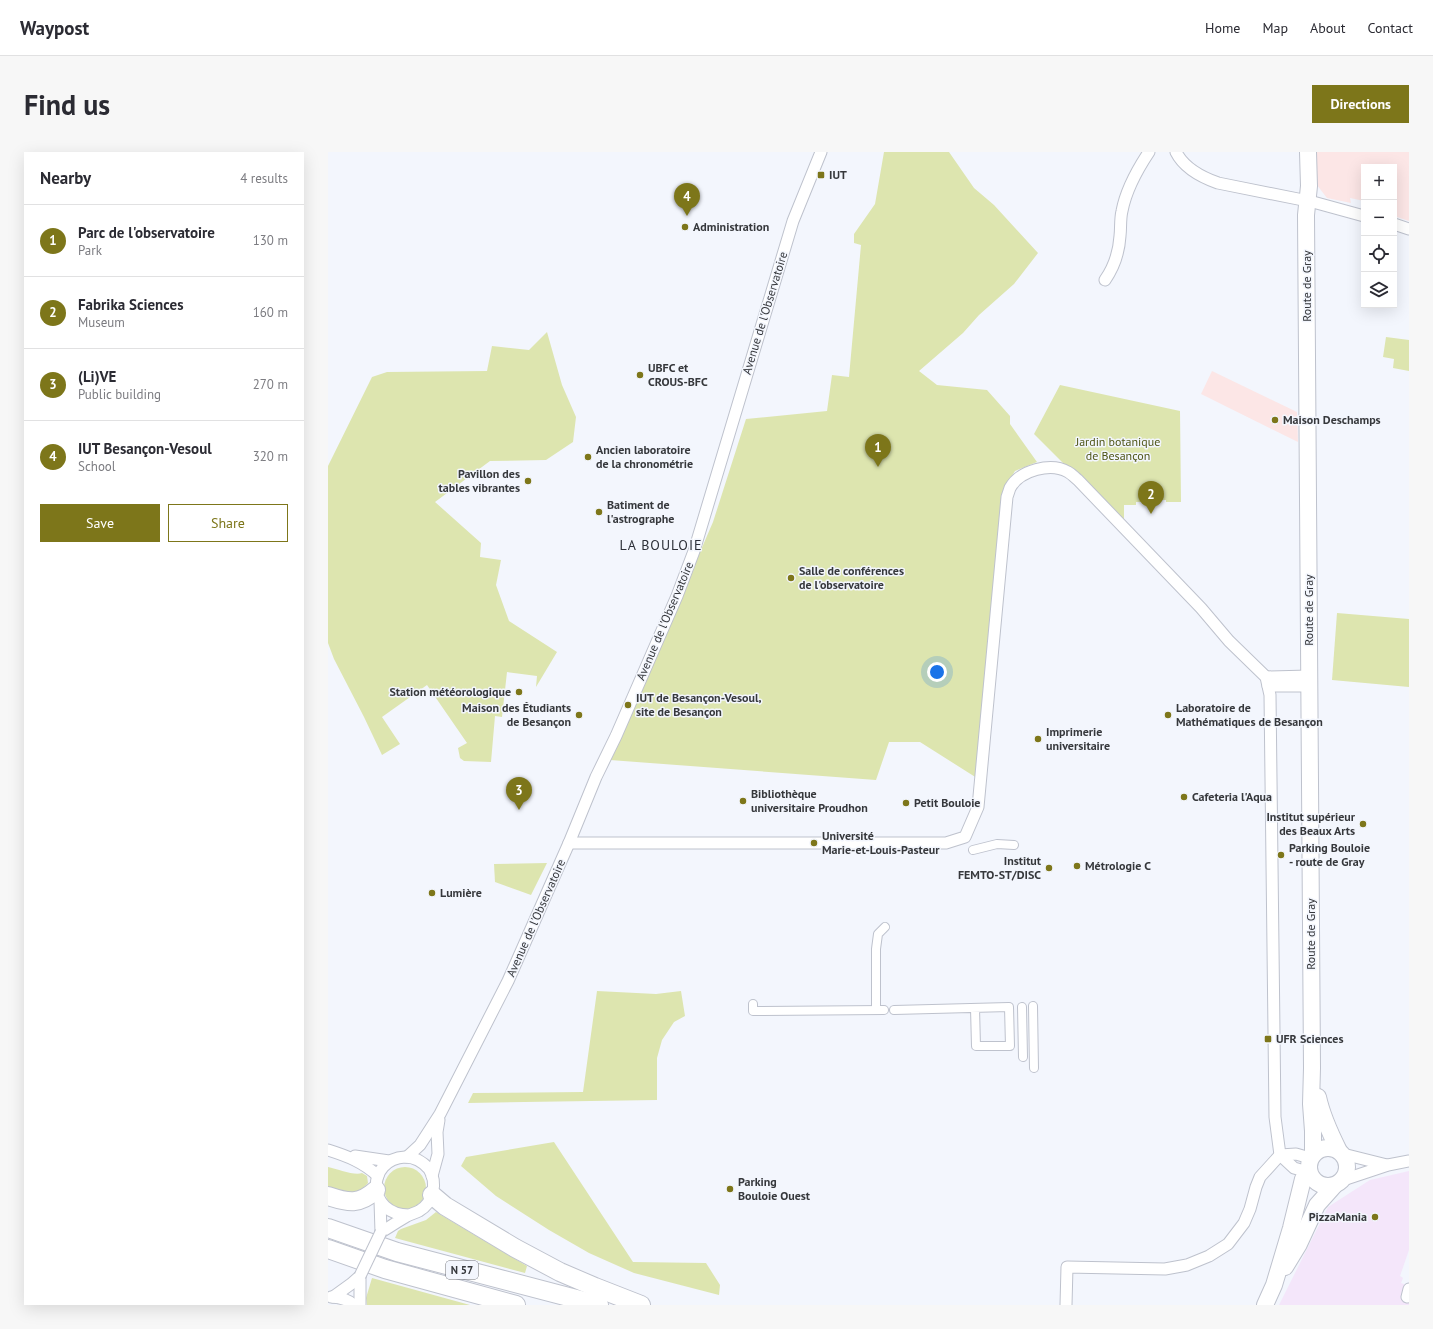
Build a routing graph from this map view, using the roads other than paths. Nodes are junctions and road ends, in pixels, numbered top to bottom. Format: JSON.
{"nodes":[{"id":1,"x":821,"y":152,"type":"edge"},
{"id":2,"x":1149,"y":152,"type":"edge"},
{"id":3,"x":1176,"y":152,"type":"edge"},
{"id":4,"x":1308,"y":152,"type":"edge"},
{"id":5,"x":1307,"y":202,"type":"junction"},
{"id":6,"x":1361,"y":215,"type":"edge"},
{"id":7,"x":1397,"y":225,"type":"edge"},
{"id":8,"x":1409,"y":229,"type":"edge"},
{"id":9,"x":1105,"y":280,"type":"dead end"},
{"id":10,"x":1305,"y":681,"type":"junction"},
{"id":11,"x":1267,"y":682,"type":"junction"},
{"id":12,"x":570,"y":843,"type":"junction"},
{"id":13,"x":1014,"y":845,"type":"dead end"},
{"id":14,"x":973,"y":850,"type":"dead end"},
{"id":15,"x":885,"y":927,"type":"dead end"},
{"id":16,"x":753,"y":1004,"type":"dead end"},
{"id":17,"x":1034,"y":1006,"type":"dead end"},
{"id":18,"x":1022,"y":1007,"type":"dead end"},
{"id":19,"x":975,"y":1008,"type":"junction"},
{"id":20,"x":894,"y":1010,"type":"dead end"},
{"id":21,"x":1023,"y":1057,"type":"dead end"},
{"id":22,"x":1034,"y":1068,"type":"dead end"},
{"id":23,"x":1312,"y":1068,"type":"junction"},
{"id":24,"x":440,"y":1114,"type":"junction"},
{"id":25,"x":328,"y":1150,"type":"edge"},
{"id":26,"x":1341,"y":1153,"type":"junction"},
{"id":27,"x":344,"y":1155,"type":"junction"},
{"id":28,"x":1280,"y":1155,"type":"junction"},
{"id":29,"x":407,"y":1157,"type":"junction"},
{"id":30,"x":389,"y":1161,"type":"junction"},
{"id":31,"x":1409,"y":1161,"type":"edge"},
{"id":32,"x":1310,"y":1164,"type":"junction"},
{"id":33,"x":1388,"y":1165,"type":"junction"},
{"id":34,"x":432,"y":1176,"type":"junction"},
{"id":35,"x":1338,"y":1183,"type":"junction"},
{"id":36,"x":378,"y":1189,"type":"junction"},
{"id":37,"x":432,"y":1195,"type":"junction"},
{"id":38,"x":328,"y":1196,"type":"edge"},
{"id":39,"x":409,"y":1215,"type":"junction"},
{"id":40,"x":328,"y":1228,"type":"edge"},
{"id":41,"x":381,"y":1232,"type":"junction"},
{"id":42,"x":328,"y":1249,"type":"edge"},
{"id":43,"x":360,"y":1276,"type":"junction"},
{"id":44,"x":1274,"y":1285,"type":"junction"},
{"id":45,"x":330,"y":1297,"type":"edge"},
{"id":46,"x":354,"y":1305,"type":"edge"},
{"id":47,"x":360,"y":1305,"type":"edge"},
{"id":48,"x":516,"y":1305,"type":"edge"},
{"id":49,"x":599,"y":1305,"type":"edge"},
{"id":50,"x":642,"y":1305,"type":"edge"},
{"id":51,"x":1066,"y":1305,"type":"edge"},
{"id":52,"x":1265,"y":1305,"type":"edge"}],
"edges":[{"from":1,"to":12,"type":"street","name":"Avenue de l'Observatoire"},
{"from":2,"to":9,"type":"street"},
{"from":3,"to":5,"type":"street"},
{"from":4,"to":5,"type":"main road","name":"Route de Gray"},
{"from":5,"to":6,"type":"street"},
{"from":5,"to":10,"type":"main road","name":"Route de Gray"},
{"from":7,"to":8,"type":"street"},
{"from":10,"to":11,"type":"street"},
{"from":10,"to":23,"type":"main road","name":"Route de Gray"},
{"from":11,"to":12,"type":"street"},
{"from":11,"to":28,"type":"street"},
{"from":12,"to":24,"type":"street","name":"Avenue de l'Observatoire"},
{"from":13,"to":14,"type":"street"},
{"from":15,"to":16,"type":"street"},
{"from":17,"to":22,"type":"street"},
{"from":18,"to":21,"type":"street"},
{"from":19,"to":19,"type":"street"},
{"from":19,"to":20,"type":"street"},
{"from":23,"to":26,"type":"main road","name":"Route de Gray"},
{"from":23,"to":32,"type":"main road","name":"Route de Gray"},
{"from":24,"to":29,"type":"street","name":"Avenue de l'Observatoire"},
{"from":24,"to":34,"type":"street","name":"Avenue de l'Observatoire"},
{"from":25,"to":27,"type":"street"},
{"from":26,"to":32,"type":"main road"},
{"from":26,"to":33,"type":"street"},
{"from":26,"to":35,"type":"main road"},
{"from":27,"to":30,"type":"street"},
{"from":27,"to":36,"type":"street"},
{"from":28,"to":32,"type":"street"},
{"from":28,"to":51,"type":"street"},
{"from":29,"to":30,"type":"street"},
{"from":29,"to":34,"type":"street"},
{"from":30,"to":36,"type":"street"},
{"from":31,"to":33,"type":"street"},
{"from":32,"to":35,"type":"main road"},
{"from":32,"to":44,"type":"main road"},
{"from":33,"to":35,"type":"street"},
{"from":34,"to":37,"type":"street"},
{"from":35,"to":44,"type":"main road"},
{"from":36,"to":38,"type":"highway"},
{"from":36,"to":39,"type":"street"},
{"from":36,"to":41,"type":"street"},
{"from":37,"to":39,"type":"street"},
{"from":37,"to":50,"type":"highway"},
{"from":39,"to":41,"type":"street"},
{"from":40,"to":49,"type":"highway","number":"N 57"},
{"from":41,"to":43,"type":"street","bridge":true},
{"from":42,"to":48,"type":"highway","number":"N 57"},
{"from":43,"to":45,"type":"street"},
{"from":43,"to":47,"type":"street"},
{"from":44,"to":52,"type":"main road"},
{"from":45,"to":46,"type":"street"}]}
